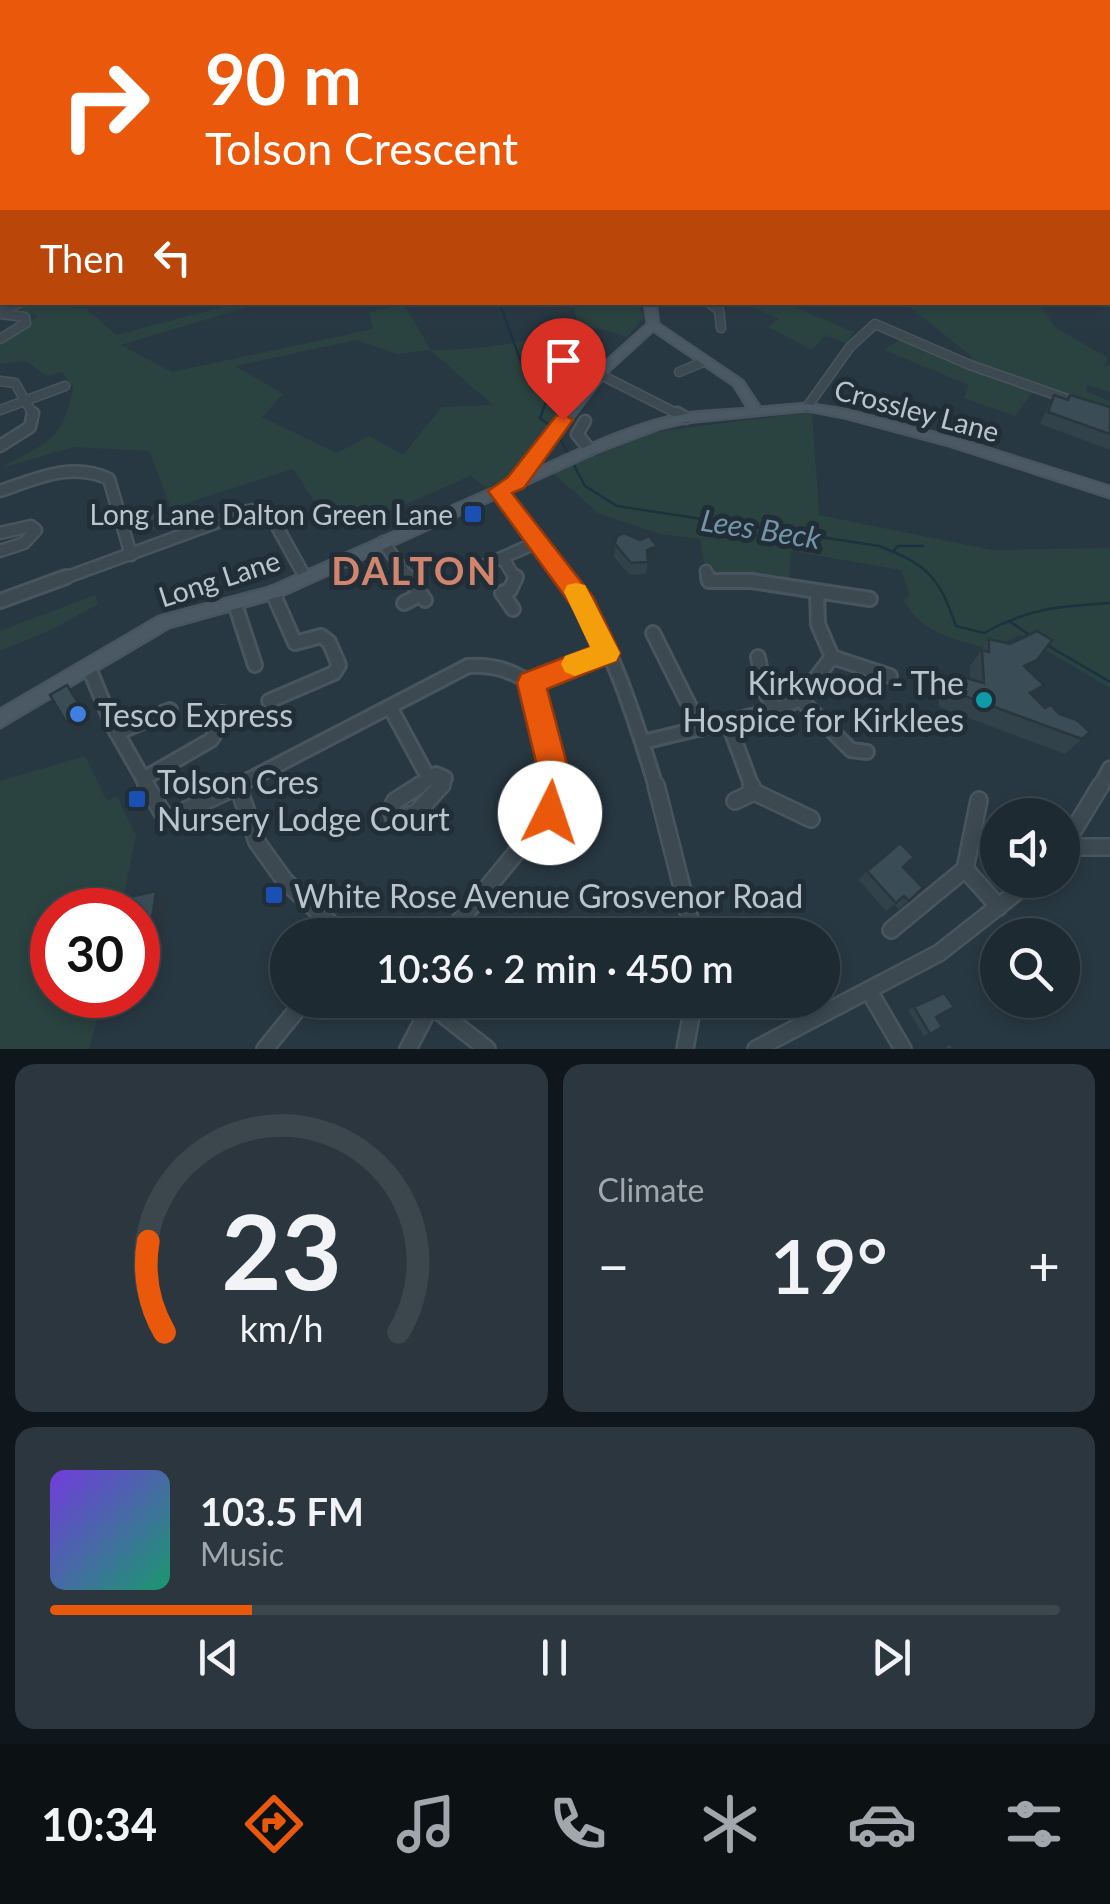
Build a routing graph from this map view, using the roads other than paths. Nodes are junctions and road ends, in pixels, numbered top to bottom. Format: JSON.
{"nodes":[{"id":1,"x":650,"y":305,"type":"edge"},
{"id":2,"x":710,"y":305,"type":"edge"},
{"id":3,"x":0,"y":314,"type":"edge"},
{"id":4,"x":737,"y":318,"type":"dead end"},
{"id":5,"x":654,"y":326,"type":"junction"},
{"id":6,"x":0,"y":339,"type":"edge"},
{"id":7,"x":703,"y":362,"type":"junction"},
{"id":8,"x":679,"y":372,"type":"dead end"},
{"id":9,"x":599,"y":374,"type":"junction"},
{"id":10,"x":0,"y":382,"type":"edge"},
{"id":11,"x":64,"y":386,"type":"dead end"},
{"id":12,"x":28,"y":400,"type":"junction"},
{"id":13,"x":807,"y":408,"type":"junction"},
{"id":14,"x":1094,"y":408,"type":"edge"},
{"id":15,"x":0,"y":410,"type":"edge"},
{"id":16,"x":756,"y":410,"type":"junction"},
{"id":17,"x":686,"y":418,"type":"junction"},
{"id":18,"x":585,"y":421,"type":"dead end"},
{"id":19,"x":0,"y":446,"type":"edge"},
{"id":20,"x":584,"y":453,"type":"junction"},
{"id":21,"x":537,"y":454,"type":"junction"},
{"id":22,"x":554,"y":466,"type":"junction"},
{"id":23,"x":516,"y":482,"type":"junction"},
{"id":24,"x":0,"y":491,"type":"edge"},
{"id":25,"x":498,"y":491,"type":"junction"},
{"id":26,"x":1110,"y":492,"type":"edge"},
{"id":27,"x":0,"y":533,"type":"edge"},
{"id":28,"x":383,"y":542,"type":"junction"},
{"id":29,"x":538,"y":542,"type":"junction"},
{"id":30,"x":0,"y":552,"type":"edge"},
{"id":31,"x":131,"y":555,"type":"junction"},
{"id":32,"x":503,"y":558,"type":"junction"},
{"id":33,"x":706,"y":572,"type":"dead end"},
{"id":34,"x":462,"y":575,"type":"dead end"},
{"id":35,"x":306,"y":577,"type":"junction"},
{"id":36,"x":817,"y":591,"type":"junction"},
{"id":37,"x":274,"y":594,"type":"junction"},
{"id":38,"x":870,"y":600,"type":"dead end"},
{"id":39,"x":0,"y":601,"type":"edge"},
{"id":40,"x":404,"y":603,"type":"dead end"},
{"id":41,"x":234,"y":604,"type":"junction"},
{"id":42,"x":513,"y":609,"type":"dead end"},
{"id":43,"x":652,"y":634,"type":"dead end"},
{"id":44,"x":607,"y":653,"type":"junction"},
{"id":45,"x":758,"y":657,"type":"dead end"},
{"id":46,"x":832,"y":657,"type":"junction"},
{"id":47,"x":254,"y":665,"type":"dead end"},
{"id":48,"x":89,"y":668,"type":"junction"},
{"id":49,"x":890,"y":676,"type":"dead end"},
{"id":50,"x":531,"y":683,"type":"junction"},
{"id":51,"x":800,"y":699,"type":"junction"},
{"id":52,"x":270,"y":701,"type":"dead end"},
{"id":53,"x":390,"y":707,"type":"junction"},
{"id":54,"x":170,"y":710,"type":"dead end"},
{"id":55,"x":776,"y":710,"type":"junction"},
{"id":56,"x":222,"y":713,"type":"dead end"},
{"id":57,"x":0,"y":718,"type":"edge"},
{"id":58,"x":728,"y":722,"type":"junction"},
{"id":59,"x":701,"y":728,"type":"junction"},
{"id":60,"x":117,"y":733,"type":"junction"},
{"id":61,"x":643,"y":742,"type":"junction"},
{"id":62,"x":867,"y":752,"type":"dead end"},
{"id":63,"x":1110,"y":768,"type":"edge"},
{"id":64,"x":143,"y":779,"type":"junction"},
{"id":65,"x":429,"y":779,"type":"dead end"},
{"id":66,"x":238,"y":786,"type":"junction"},
{"id":67,"x":754,"y":792,"type":"junction"},
{"id":68,"x":979,"y":800,"type":"dead end"},
{"id":69,"x":734,"y":801,"type":"dead end"},
{"id":70,"x":812,"y":818,"type":"dead end"},
{"id":71,"x":1080,"y":820,"type":"edge"},
{"id":72,"x":1110,"y":847,"type":"edge"},
{"id":73,"x":1080,"y":848,"type":"edge"},
{"id":74,"x":964,"y":869,"type":"junction"},
{"id":75,"x":1009,"y":898,"type":"edge"},
{"id":76,"x":999,"y":906,"type":"junction"},
{"id":77,"x":325,"y":918,"type":"edge"},
{"id":78,"x":462,"y":918,"type":"edge"},
{"id":79,"x":690,"y":918,"type":"edge"},
{"id":80,"x":891,"y":930,"type":"dead end"},
{"id":81,"x":869,"y":990,"type":"junction"},
{"id":82,"x":290,"y":1018,"type":"edge"},
{"id":83,"x":421,"y":1018,"type":"edge"},
{"id":84,"x":447,"y":1018,"type":"edge"},
{"id":85,"x":689,"y":1018,"type":"edge"},
{"id":86,"x":265,"y":1049,"type":"edge"},
{"id":87,"x":408,"y":1049,"type":"edge"},
{"id":88,"x":487,"y":1049,"type":"edge"},
{"id":89,"x":684,"y":1049,"type":"edge"},
{"id":90,"x":756,"y":1049,"type":"edge"},
{"id":91,"x":903,"y":1049,"type":"edge"}],
"edges":[{"from":1,"to":5,"type":"street"},
{"from":2,"to":4,"type":"street"},
{"from":3,"to":6,"type":"street"},
{"from":5,"to":7,"type":"street"},
{"from":5,"to":9,"type":"street"},
{"from":7,"to":8,"type":"street"},
{"from":7,"to":16,"type":"street"},
{"from":9,"to":17,"type":"street"},
{"from":9,"to":21,"type":"street"},
{"from":10,"to":12,"type":"street"},
{"from":11,"to":12,"type":"street"},
{"from":12,"to":15,"type":"street"},
{"from":12,"to":19,"type":"street"},
{"from":13,"to":14,"type":"street"},
{"from":13,"to":16,"type":"street","name":"Crossley Lane"},
{"from":13,"to":26,"type":"street","name":"Crossley Lane"},
{"from":16,"to":17,"type":"street","name":"Crossley Lane"},
{"from":17,"to":20,"type":"street","name":"Long Lane"},
{"from":18,"to":20,"type":"street"},
{"from":20,"to":22,"type":"street","name":"Long Lane"},
{"from":21,"to":22,"type":"street"},
{"from":21,"to":23,"type":"street"},
{"from":22,"to":23,"type":"street","name":"Long Lane"},
{"from":23,"to":25,"type":"street","name":"Long Lane"},
{"from":24,"to":31,"type":"street"},
{"from":25,"to":28,"type":"street","name":"Long Lane"},
{"from":25,"to":29,"type":"street"},
{"from":27,"to":30,"type":"street"},
{"from":28,"to":35,"type":"street","name":"Long Lane"},
{"from":28,"to":40,"type":"street"},
{"from":29,"to":32,"type":"street"},
{"from":29,"to":44,"type":"street"},
{"from":31,"to":35,"type":"street"},
{"from":31,"to":39,"type":"street"},
{"from":32,"to":34,"type":"street"},
{"from":32,"to":42,"type":"street"},
{"from":33,"to":36,"type":"street"},
{"from":35,"to":37,"type":"street","name":"Long Lane"},
{"from":36,"to":38,"type":"street"},
{"from":36,"to":46,"type":"street"},
{"from":37,"to":41,"type":"street","name":"Long Lane"},
{"from":37,"to":52,"type":"street"},
{"from":41,"to":47,"type":"street"},
{"from":41,"to":48,"type":"street","name":"Long Lane"},
{"from":43,"to":59,"type":"street"},
{"from":44,"to":50,"type":"street"},
{"from":44,"to":61,"type":"street"},
{"from":45,"to":55,"type":"street"},
{"from":46,"to":49,"type":"street"},
{"from":46,"to":51,"type":"street"},
{"from":48,"to":57,"type":"street","name":"Long Lane"},
{"from":48,"to":60,"type":"street"},
{"from":50,"to":53,"type":"street"},
{"from":50,"to":78,"type":"street"},
{"from":51,"to":55,"type":"street"},
{"from":51,"to":62,"type":"street"},
{"from":53,"to":65,"type":"street"},
{"from":53,"to":66,"type":"street"},
{"from":54,"to":60,"type":"street"},
{"from":55,"to":58,"type":"street"},
{"from":56,"to":64,"type":"street"},
{"from":58,"to":59,"type":"street"},
{"from":58,"to":67,"type":"street"},
{"from":59,"to":61,"type":"street"},
{"from":60,"to":64,"type":"street"},
{"from":61,"to":79,"type":"street"},
{"from":63,"to":71,"type":"street"},
{"from":64,"to":66,"type":"street"},
{"from":66,"to":77,"type":"street"},
{"from":67,"to":69,"type":"street"},
{"from":67,"to":70,"type":"street"},
{"from":68,"to":74,"type":"street"},
{"from":72,"to":73,"type":"street"},
{"from":74,"to":76,"type":"street"},
{"from":74,"to":80,"type":"street"},
{"from":75,"to":76,"type":"street"},
{"from":76,"to":81,"type":"street"},
{"from":81,"to":90,"type":"street"},
{"from":81,"to":91,"type":"street"},
{"from":82,"to":86,"type":"street"},
{"from":83,"to":87,"type":"street"},
{"from":84,"to":88,"type":"street"},
{"from":85,"to":89,"type":"street"}]}
